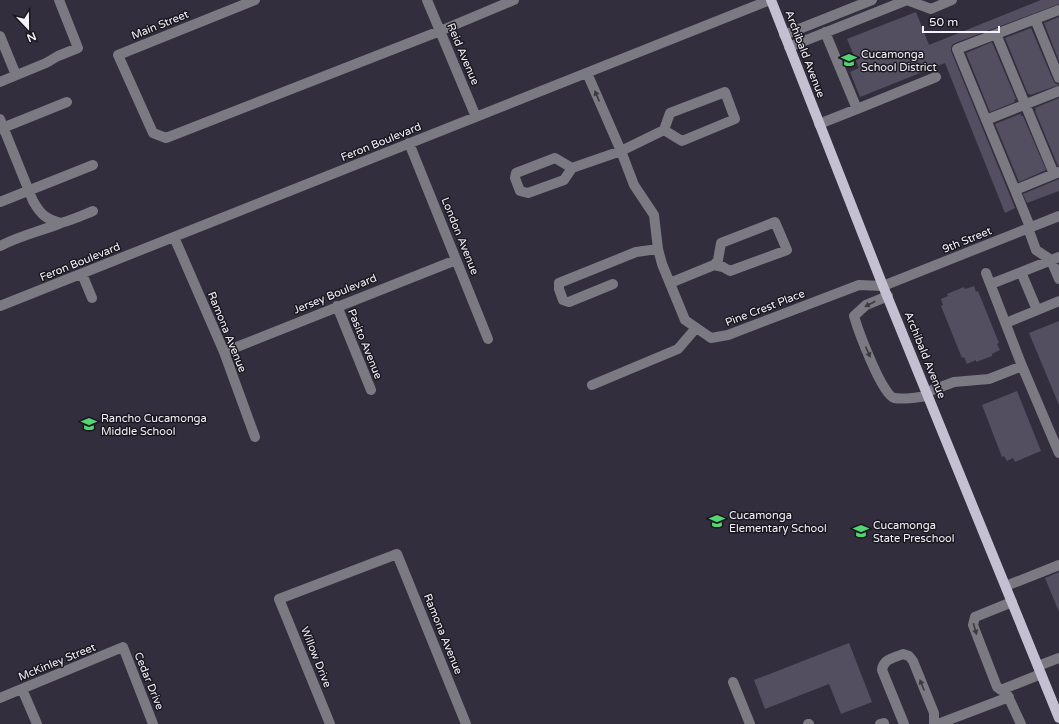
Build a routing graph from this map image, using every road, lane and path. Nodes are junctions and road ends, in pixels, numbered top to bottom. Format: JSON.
{"nodes":[{"id":1,"x":59,"y":0,"type":"edge"},
{"id":2,"x":255,"y":0,"type":"edge"},
{"id":3,"x":427,"y":0,"type":"edge"},
{"id":4,"x":514,"y":0,"type":"edge"},
{"id":5,"x":771,"y":0,"type":"edge"},
{"id":6,"x":872,"y":0,"type":"edge"},
{"id":7,"x":952,"y":0,"type":"edge"},
{"id":8,"x":1059,"y":10,"type":"edge"},
{"id":9,"x":1035,"y":19,"type":"junction"},
{"id":10,"x":440,"y":31,"type":"junction"},
{"id":11,"x":825,"y":32,"type":"junction"},
{"id":12,"x":996,"y":34,"type":"junction"},
{"id":13,"x":0,"y":36,"type":"edge"},
{"id":14,"x":784,"y":36,"type":"junction"},
{"id":15,"x":789,"y":47,"type":"junction"},
{"id":16,"x":587,"y":73,"type":"junction"},
{"id":17,"x":16,"y":75,"type":"junction"},
{"id":18,"x":936,"y":77,"type":"dead end"},
{"id":19,"x":1059,"y":78,"type":"edge"},
{"id":20,"x":0,"y":82,"type":"edge"},
{"id":21,"x":1059,"y":91,"type":"edge"},
{"id":22,"x":67,"y":102,"type":"dead end"},
{"id":23,"x":1026,"y":104,"type":"junction"},
{"id":24,"x":857,"y":109,"type":"junction"},
{"id":25,"x":476,"y":117,"type":"junction"},
{"id":26,"x":986,"y":120,"type":"junction"},
{"id":27,"x":819,"y":124,"type":"junction"},
{"id":28,"x":1,"y":125,"type":"edge"},
{"id":29,"x":664,"y":130,"type":"junction"},
{"id":30,"x":410,"y":143,"type":"junction"},
{"id":31,"x":621,"y":151,"type":"junction"},
{"id":32,"x":93,"y":165,"type":"dead end"},
{"id":33,"x":572,"y":168,"type":"junction"},
{"id":34,"x":1057,"y":173,"type":"edge"},
{"id":35,"x":29,"y":190,"type":"junction"},
{"id":36,"x":1015,"y":190,"type":"junction"},
{"id":37,"x":0,"y":202,"type":"edge"},
{"id":38,"x":93,"y":211,"type":"dead end"},
{"id":39,"x":1059,"y":216,"type":"edge"},
{"id":40,"x":61,"y":224,"type":"junction"},
{"id":41,"x":1029,"y":228,"type":"junction"},
{"id":42,"x":174,"y":237,"type":"junction"},
{"id":43,"x":0,"y":246,"type":"edge"},
{"id":44,"x":658,"y":249,"type":"junction"},
{"id":45,"x":1055,"y":258,"type":"edge"},
{"id":46,"x":456,"y":260,"type":"junction"},
{"id":47,"x":714,"y":266,"type":"junction"},
{"id":48,"x":1021,"y":272,"type":"junction"},
{"id":49,"x":986,"y":273,"type":"dead end"},
{"id":50,"x":82,"y":274,"type":"junction"},
{"id":51,"x":1059,"y":279,"type":"edge"},
{"id":52,"x":670,"y":283,"type":"junction"},
{"id":53,"x":613,"y":284,"type":"dead end"},
{"id":54,"x":990,"y":284,"type":"junction"},
{"id":55,"x":883,"y":286,"type":"junction"},
{"id":56,"x":888,"y":296,"type":"junction"},
{"id":57,"x":92,"y":298,"type":"dead end"},
{"id":58,"x":1059,"y":301,"type":"edge"},
{"id":59,"x":0,"y":306,"type":"edge"},
{"id":60,"x":337,"y":306,"type":"junction"},
{"id":61,"x":1037,"y":310,"type":"junction"},
{"id":62,"x":1006,"y":323,"type":"junction"},
{"id":63,"x":696,"y":328,"type":"junction"},
{"id":64,"x":488,"y":339,"type":"dead end"},
{"id":65,"x":224,"y":352,"type":"junction"},
{"id":66,"x":1022,"y":366,"type":"junction"},
{"id":67,"x":592,"y":385,"type":"dead end"},
{"id":68,"x":371,"y":390,"type":"dead end"},
{"id":69,"x":927,"y":394,"type":"junction"},
{"id":70,"x":255,"y":437,"type":"dead end"},
{"id":71,"x":1059,"y":453,"type":"edge"},
{"id":72,"x":1059,"y":565,"type":"edge"},
{"id":73,"x":1006,"y":586,"type":"junction"},
{"id":74,"x":279,"y":599,"type":"joint"},
{"id":75,"x":1012,"y":602,"type":"junction"},
{"id":76,"x":123,"y":647,"type":"joint"},
{"id":77,"x":1059,"y":658,"type":"edge"},
{"id":78,"x":1040,"y":670,"type":"junction"},
{"id":79,"x":733,"y":682,"type":"dead end"},
{"id":80,"x":22,"y":689,"type":"junction"},
{"id":81,"x":1007,"y":692,"type":"junction"},
{"id":82,"x":0,"y":698,"type":"edge"},
{"id":83,"x":1059,"y":718,"type":"edge"},
{"id":84,"x":37,"y":724,"type":"edge"},
{"id":85,"x":153,"y":724,"type":"edge"},
{"id":86,"x":330,"y":724,"type":"edge"},
{"id":87,"x":466,"y":724,"type":"edge"},
{"id":88,"x":750,"y":724,"type":"edge"},
{"id":89,"x":904,"y":724,"type":"edge"},
{"id":90,"x":934,"y":724,"type":"edge"},
{"id":91,"x":938,"y":724,"type":"edge"},
{"id":92,"x":1020,"y":724,"type":"edge"}],
"edges":[{"from":1,"to":17,"type":"street"},
{"from":2,"to":10,"type":"street","name":"Main Street"},
{"from":3,"to":10,"type":"street","name":"Reid Avenue"},
{"from":4,"to":10,"type":"street"},
{"from":5,"to":14,"type":"main road","name":"Archibald Avenue"},
{"from":5,"to":16,"type":"street","name":"Feron Boulevard"},
{"from":6,"to":14,"type":"street"},
{"from":7,"to":11,"type":"street"},
{"from":8,"to":9,"type":"street"},
{"from":9,"to":12,"type":"street"},
{"from":9,"to":19,"type":"street"},
{"from":10,"to":25,"type":"street","name":"Reid Avenue"},
{"from":11,"to":15,"type":"street"},
{"from":11,"to":24,"type":"street"},
{"from":12,"to":23,"type":"street"},
{"from":12,"to":26,"type":"street"},
{"from":13,"to":17,"type":"street"},
{"from":14,"to":15,"type":"main road","name":"Archibald Avenue"},
{"from":15,"to":27,"type":"main road","name":"Archibald Avenue"},
{"from":16,"to":25,"type":"street","name":"Feron Boulevard"},
{"from":31,"to":16,"type":"street","name":"Pine Crest Place","one_way":true},
{"from":17,"to":20,"type":"street"},
{"from":18,"to":24,"type":"street"},
{"from":21,"to":23,"type":"street"},
{"from":22,"to":28,"type":"street"},
{"from":23,"to":26,"type":"street"},
{"from":23,"to":34,"type":"street"},
{"from":24,"to":27,"type":"street"},
{"from":25,"to":30,"type":"street","name":"Feron Boulevard"},
{"from":26,"to":36,"type":"street"},
{"from":27,"to":55,"type":"main road","name":"Archibald Avenue"},
{"from":28,"to":35,"type":"street"},
{"from":29,"to":29,"type":"street"},
{"from":29,"to":31,"type":"street"},
{"from":30,"to":42,"type":"street","name":"Feron Boulevard"},
{"from":30,"to":46,"type":"street","name":"London Avenue"},
{"from":31,"to":33,"type":"street"},
{"from":31,"to":44,"type":"street","name":"Pine Crest Place"},
{"from":32,"to":35,"type":"street"},
{"from":33,"to":33,"type":"street"},
{"from":34,"to":36,"type":"street"},
{"from":35,"to":37,"type":"street"},
{"from":35,"to":40,"type":"street"},
{"from":36,"to":41,"type":"street"},
{"from":38,"to":40,"type":"street"},
{"from":39,"to":41,"type":"street","name":"9th Street"},
{"from":40,"to":43,"type":"street"},
{"from":41,"to":45,"type":"street"},
{"from":41,"to":55,"type":"street","name":"9th Street"},
{"from":42,"to":50,"type":"street","name":"Feron Boulevard"},
{"from":42,"to":65,"type":"street","name":"Ramona Avenue"},
{"from":44,"to":52,"type":"street","name":"Pine Crest Place"},
{"from":44,"to":53,"type":"street"},
{"from":45,"to":48,"type":"street"},
{"from":45,"to":51,"type":"street"},
{"from":46,"to":60,"type":"street","name":"Jersey Boulevard"},
{"from":46,"to":64,"type":"street","name":"London Avenue"},
{"from":47,"to":47,"type":"street"},
{"from":47,"to":52,"type":"street"},
{"from":48,"to":54,"type":"street"},
{"from":48,"to":61,"type":"street"},
{"from":49,"to":54,"type":"street"},
{"from":50,"to":57,"type":"street"},
{"from":50,"to":59,"type":"street","name":"Feron Boulevard"},
{"from":52,"to":63,"type":"street","name":"Pine Crest Place"},
{"from":54,"to":62,"type":"street"},
{"from":55,"to":56,"type":"main road","name":"Archibald Avenue"},
{"from":55,"to":63,"type":"street","name":"Pine Crest Place"},
{"from":56,"to":69,"type":"main road","name":"Archibald Avenue"},
{"from":56,"to":69,"type":"street","one_way":true},
{"from":58,"to":61,"type":"street"},
{"from":60,"to":65,"type":"street","name":"Jersey Boulevard"},
{"from":60,"to":68,"type":"street","name":"Pasito Avenue"},
{"from":61,"to":62,"type":"street"},
{"from":62,"to":66,"type":"street"},
{"from":63,"to":67,"type":"street"},
{"from":65,"to":70,"type":"street","name":"Ramona Avenue"},
{"from":66,"to":69,"type":"street"},
{"from":66,"to":71,"type":"street"},
{"from":69,"to":73,"type":"main road","name":"Archibald Avenue"},
{"from":72,"to":73,"type":"street"},
{"from":73,"to":75,"type":"main road","name":"Archibald Avenue"},
{"from":74,"to":86,"type":"street","name":"Willow Drive"},
{"from":74,"to":87,"type":"street","name":"Ramona Avenue"},
{"from":75,"to":78,"type":"main road","name":"Archibald Avenue"},
{"from":75,"to":81,"type":"street","one_way":true},
{"from":76,"to":80,"type":"street","name":"McKinley Street"},
{"from":76,"to":85,"type":"street","name":"Cedar Drive"},
{"from":77,"to":78,"type":"street"},
{"from":78,"to":81,"type":"street"},
{"from":78,"to":83,"type":"main road","name":"Archibald Avenue"},
{"from":79,"to":88,"type":"street"},
{"from":80,"to":82,"type":"street","name":"McKinley Street"},
{"from":80,"to":84,"type":"street"},
{"from":81,"to":91,"type":"street"},
{"from":81,"to":92,"type":"street"},
{"from":90,"to":89,"type":"street","one_way":true}]}
